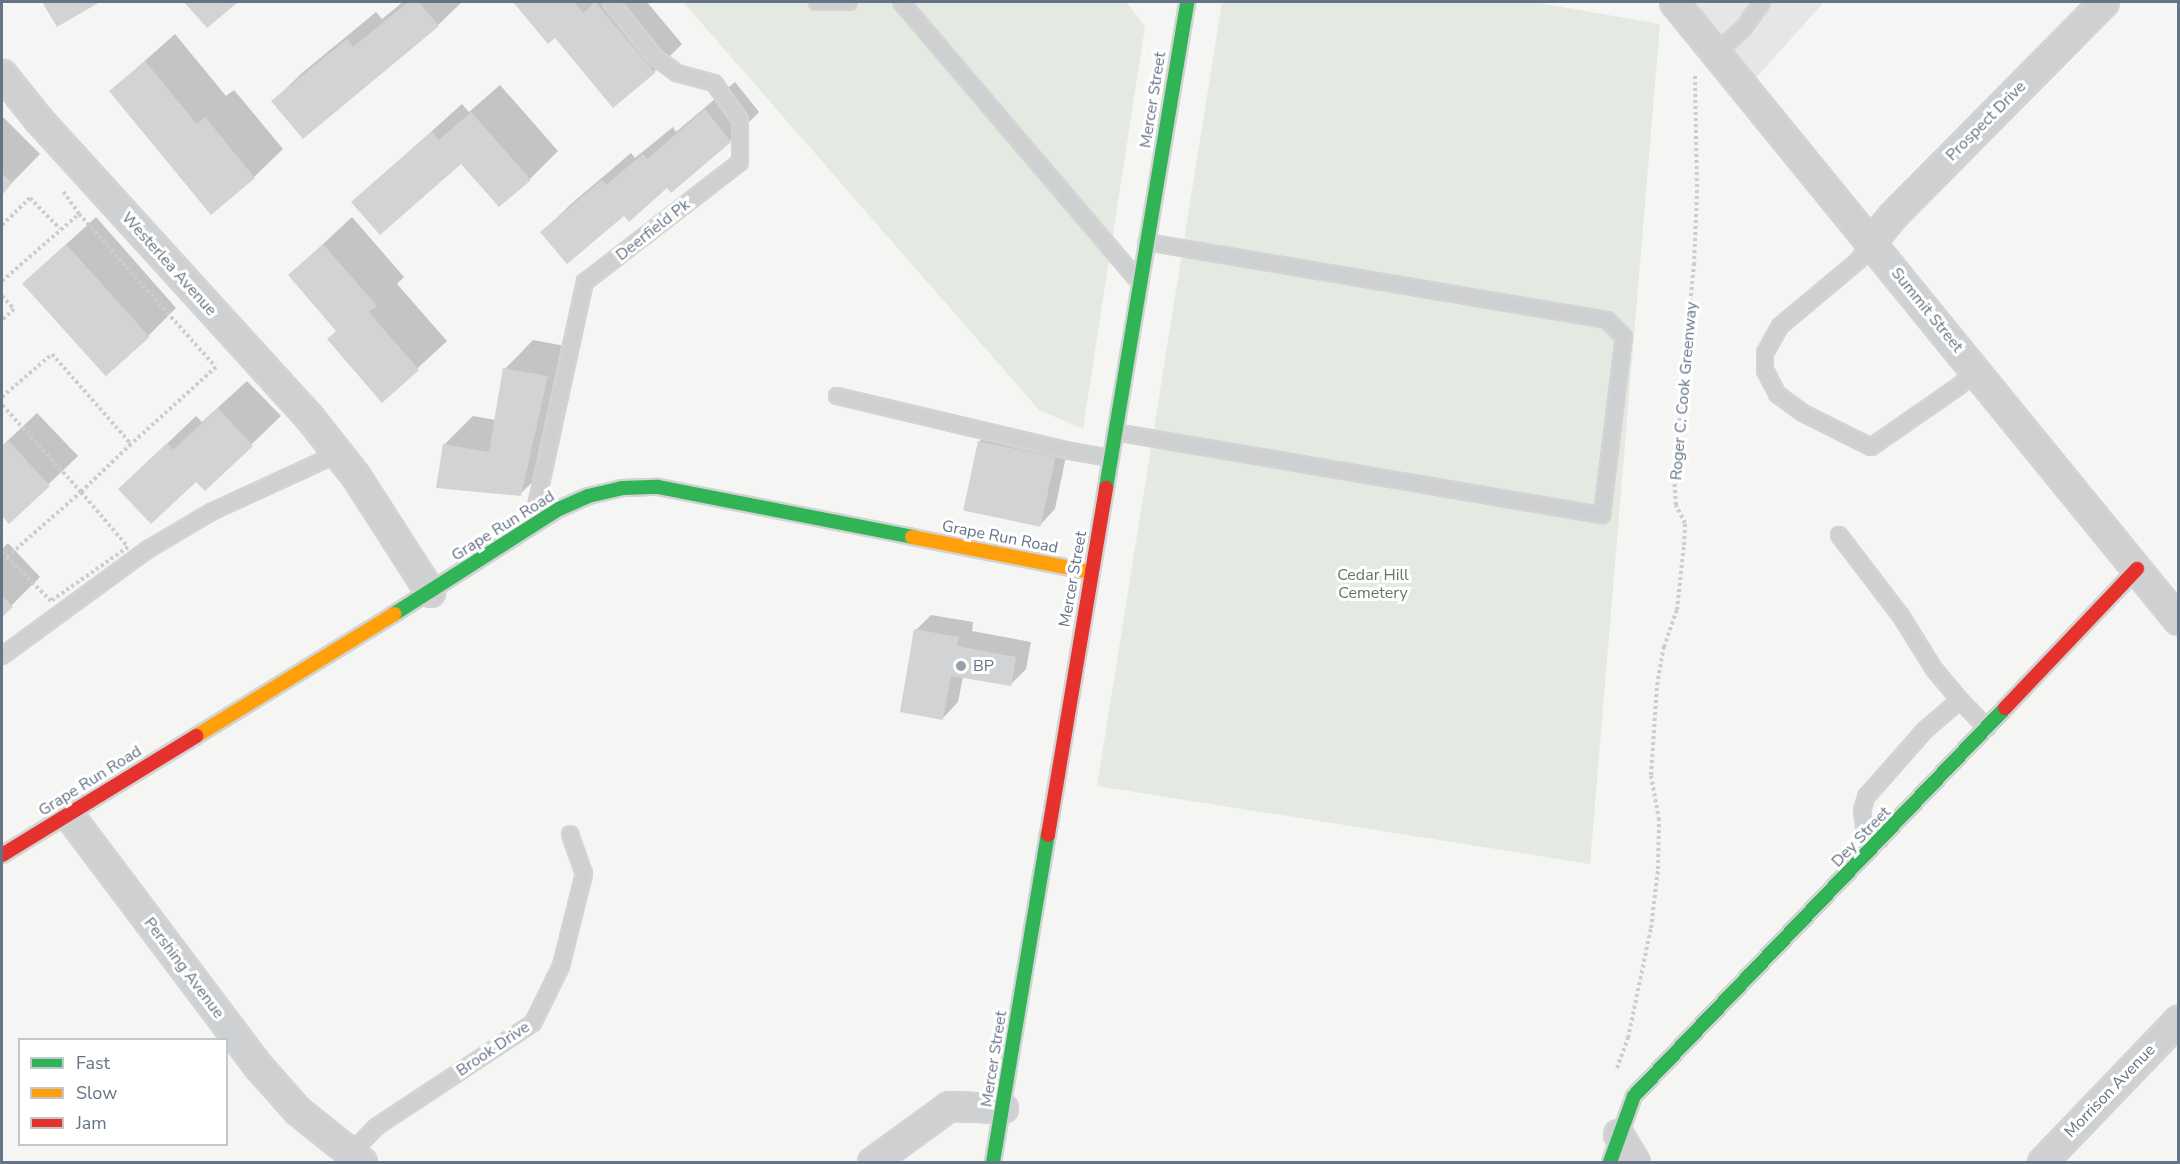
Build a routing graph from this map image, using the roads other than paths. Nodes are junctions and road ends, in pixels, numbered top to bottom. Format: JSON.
{"nodes":[{"id":1,"x":611,"y":2,"type":"edge"},
{"id":2,"x":817,"y":2,"type":"edge"},
{"id":3,"x":849,"y":2,"type":"edge"},
{"id":4,"x":901,"y":2,"type":"edge"},
{"id":5,"x":1186,"y":2,"type":"edge"},
{"id":6,"x":1674,"y":2,"type":"edge"},
{"id":7,"x":1762,"y":2,"type":"edge"},
{"id":8,"x":2104,"y":2,"type":"edge"},
{"id":9,"x":1708,"y":43,"type":"junction"},
{"id":10,"x":2,"y":74,"type":"edge"},
{"id":11,"x":1147,"y":242,"type":"junction"},
{"id":12,"x":1871,"y":242,"type":"junction"},
{"id":13,"x":1140,"y":282,"type":"junction"},
{"id":14,"x":1976,"y":370,"type":"junction"},
{"id":15,"x":837,"y":396,"type":"dead end"},
{"id":16,"x":1114,"y":432,"type":"junction"},
{"id":17,"x":339,"y":453,"type":"junction"},
{"id":18,"x":1110,"y":458,"type":"junction"},
{"id":19,"x":532,"y":525,"type":"junction"},
{"id":20,"x":1839,"y":535,"type":"dead end"},
{"id":21,"x":2137,"y":569,"type":"junction"},
{"id":22,"x":1091,"y":572,"type":"junction"},
{"id":23,"x":430,"y":592,"type":"junction"},
{"id":24,"x":2176,"y":610,"type":"edge"},
{"id":25,"x":2,"y":656,"type":"edge"},
{"id":26,"x":1959,"y":700,"type":"junction"},
{"id":27,"x":1987,"y":728,"type":"junction"},
{"id":28,"x":68,"y":814,"type":"junction"},
{"id":29,"x":570,"y":834,"type":"dead end"},
{"id":30,"x":1880,"y":841,"type":"junction"},
{"id":31,"x":2,"y":855,"type":"edge"},
{"id":32,"x":2178,"y":1020,"type":"edge"},
{"id":33,"x":1003,"y":1108,"type":"junction"},
{"id":34,"x":1618,"y":1134,"type":"junction"},
{"id":35,"x":356,"y":1158,"type":"edge"},
{"id":36,"x":872,"y":1162,"type":"edge"},
{"id":37,"x":993,"y":1162,"type":"edge"},
{"id":38,"x":1610,"y":1162,"type":"edge"},
{"id":39,"x":1635,"y":1162,"type":"edge"},
{"id":40,"x":2042,"y":1162,"type":"edge"}],
"edges":[{"from":1,"to":19,"type":"lane","name":"Deerfield Pk"},
{"from":2,"to":3,"type":"lane"},
{"from":4,"to":13,"type":"lane"},
{"from":5,"to":11,"type":"street","name":"Mercer Street"},
{"from":6,"to":9,"type":"street","name":"Summit Street"},
{"from":7,"to":9,"type":"lane"},
{"from":8,"to":12,"type":"street","name":"Prospect Drive"},
{"from":9,"to":12,"type":"street","name":"Summit Street"},
{"from":10,"to":17,"type":"street","name":"Westerlea Avenue"},
{"from":11,"to":13,"type":"street","name":"Mercer Street"},
{"from":11,"to":16,"type":"lane"},
{"from":12,"to":14,"type":"street","name":"Summit Street"},
{"from":12,"to":14,"type":"lane"},
{"from":13,"to":16,"type":"street","name":"Mercer Street"},
{"from":14,"to":21,"type":"street","name":"Summit Street"},
{"from":15,"to":18,"type":"lane"},
{"from":16,"to":18,"type":"street","name":"Mercer Street"},
{"from":17,"to":23,"type":"street","name":"Westerlea Avenue"},
{"from":17,"to":25,"type":"lane"},
{"from":18,"to":22,"type":"street","name":"Mercer Street"},
{"from":19,"to":22,"type":"street","name":"Grape Run Road"},
{"from":19,"to":23,"type":"street","name":"Grape Run Road"},
{"from":20,"to":26,"type":"lane"},
{"from":21,"to":24,"type":"street","name":"Summit Street"},
{"from":21,"to":27,"type":"street","name":"Dey Street"},
{"from":22,"to":33,"type":"street","name":"Mercer Street"},
{"from":23,"to":28,"type":"street","name":"Grape Run Road"},
{"from":26,"to":27,"type":"lane"},
{"from":26,"to":30,"type":"lane"},
{"from":27,"to":30,"type":"street","name":"Dey Street"},
{"from":28,"to":31,"type":"street","name":"Grape Run Road"},
{"from":28,"to":35,"type":"street","name":"Pershing Avenue"},
{"from":29,"to":35,"type":"lane","name":"Brook Drive"},
{"from":30,"to":34,"type":"street","name":"Dey Street"},
{"from":32,"to":40,"type":"street","name":"Morrison Avenue"},
{"from":33,"to":36,"type":"street"},
{"from":33,"to":37,"type":"street","name":"Mercer Street"},
{"from":34,"to":38,"type":"street","name":"Dey Street"},
{"from":34,"to":39,"type":"street"}]}
